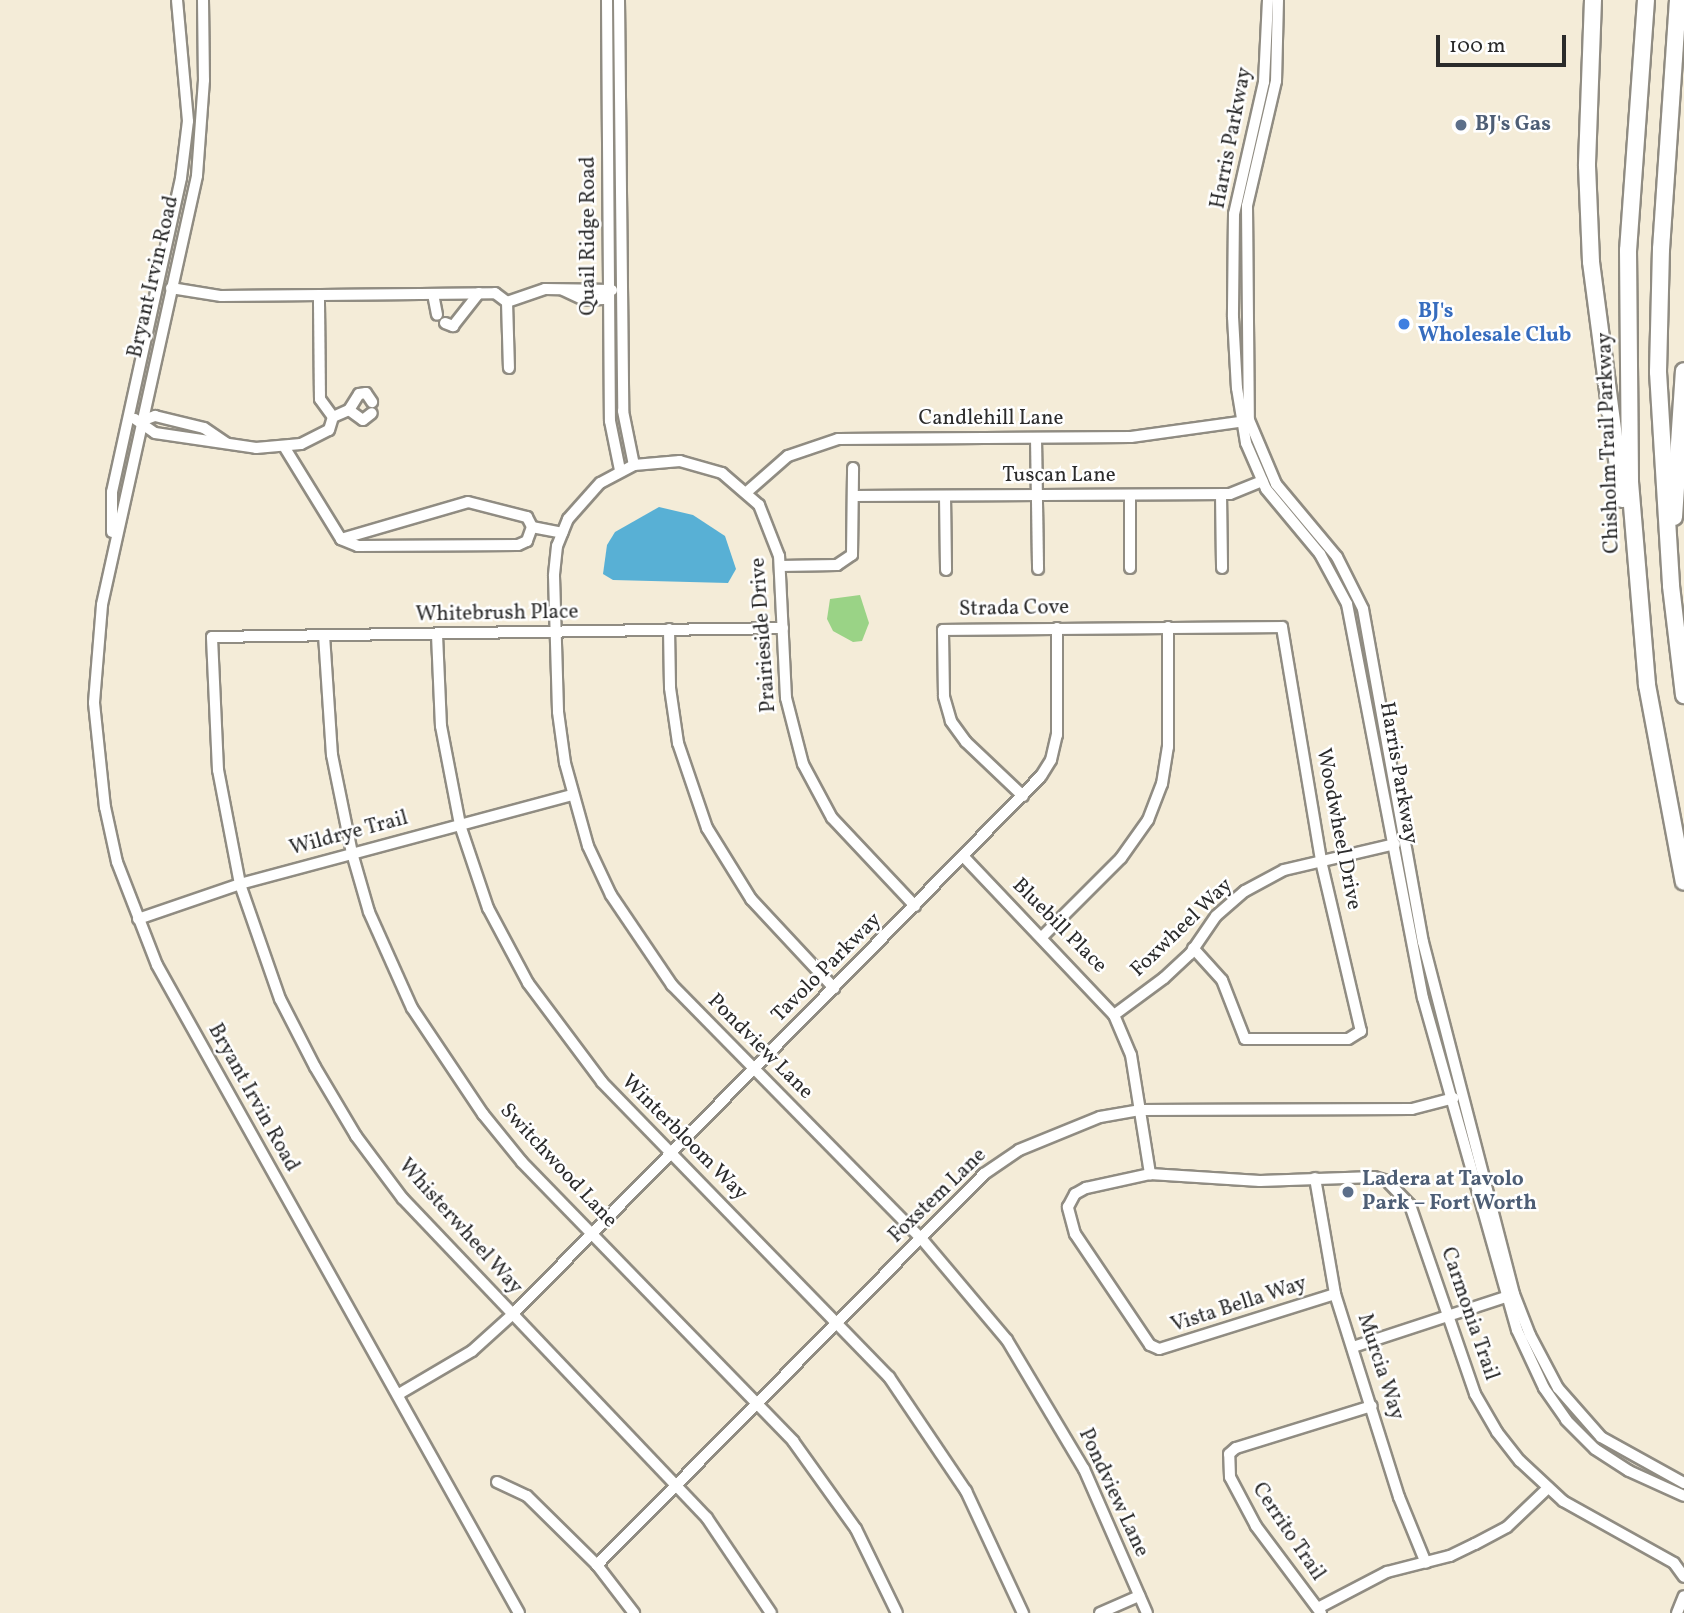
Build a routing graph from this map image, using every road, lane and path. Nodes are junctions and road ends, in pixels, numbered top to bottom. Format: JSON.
{"nodes":[{"id":1,"x":177,"y":0,"type":"edge"},
{"id":2,"x":203,"y":0,"type":"edge"},
{"id":3,"x":607,"y":0,"type":"edge"},
{"id":4,"x":619,"y":0,"type":"edge"},
{"id":5,"x":1268,"y":0,"type":"edge"},
{"id":6,"x":1278,"y":0,"type":"edge"},
{"id":7,"x":1593,"y":0,"type":"edge"},
{"id":8,"x":1646,"y":0,"type":"edge"},
{"id":9,"x":1678,"y":0,"type":"edge"},
{"id":10,"x":1272,"y":65,"type":"junction"},
{"id":11,"x":172,"y":288,"type":"junction"},
{"id":12,"x":607,"y":290,"type":"junction"},
{"id":13,"x":622,"y":290,"type":"junction"},
{"id":14,"x":479,"y":293,"type":"junction"},
{"id":15,"x":433,"y":294,"type":"junction"},
{"id":16,"x":319,"y":295,"type":"junction"},
{"id":17,"x":507,"y":302,"type":"junction"},
{"id":18,"x":509,"y":368,"type":"dead end"},
{"id":19,"x":1684,"y":371,"type":"edge"},
{"id":20,"x":349,"y":410,"type":"junction"},
{"id":21,"x":333,"y":417,"type":"junction"},
{"id":22,"x":129,"y":418,"type":"junction"},
{"id":23,"x":141,"y":421,"type":"junction"},
{"id":24,"x":174,"y":421,"type":"junction"},
{"id":25,"x":1245,"y":421,"type":"junction"},
{"id":26,"x":171,"y":436,"type":"junction"},
{"id":27,"x":1036,"y":438,"type":"junction"},
{"id":28,"x":227,"y":443,"type":"junction"},
{"id":29,"x":285,"y":448,"type":"junction"},
{"id":30,"x":634,"y":465,"type":"junction"},
{"id":31,"x":853,"y":468,"type":"dead end"},
{"id":32,"x":620,"y":470,"type":"junction"},
{"id":33,"x":1262,"y":481,"type":"junction"},
{"id":34,"x":748,"y":491,"type":"junction"},
{"id":35,"x":1222,"y":494,"type":"junction"},
{"id":36,"x":1037,"y":495,"type":"junction"},
{"id":37,"x":1130,"y":495,"type":"junction"},
{"id":38,"x":853,"y":496,"type":"junction"},
{"id":39,"x":945,"y":496,"type":"junction"},
{"id":40,"x":532,"y":527,"type":"junction"},
{"id":41,"x":562,"y":533,"type":"junction"},
{"id":42,"x":341,"y":539,"type":"junction"},
{"id":43,"x":111,"y":559,"type":"junction"},
{"id":44,"x":780,"y":566,"type":"junction"},
{"id":45,"x":1130,"y":568,"type":"dead end"},
{"id":46,"x":1223,"y":568,"type":"dead end"},
{"id":47,"x":1038,"y":569,"type":"dead end"},
{"id":48,"x":946,"y":570,"type":"dead end"},
{"id":49,"x":1636,"y":586,"type":"junction"},
{"id":50,"x":1671,"y":586,"type":"junction"},
{"id":51,"x":1168,"y":627,"type":"junction"},
{"id":52,"x":1283,"y":627,"type":"joint"},
{"id":53,"x":783,"y":628,"type":"junction"},
{"id":54,"x":1057,"y":628,"type":"junction"},
{"id":55,"x":669,"y":629,"type":"junction"},
{"id":56,"x":555,"y":632,"type":"junction"},
{"id":57,"x":324,"y":635,"type":"junction"},
{"id":58,"x":437,"y":635,"type":"junction"},
{"id":59,"x":212,"y":637,"type":"joint"},
{"id":60,"x":1684,"y":695,"type":"edge"},
{"id":61,"x":572,"y":795,"type":"junction"},
{"id":62,"x":1023,"y":796,"type":"junction"},
{"id":63,"x":460,"y":825,"type":"junction"},
{"id":64,"x":1397,"y":844,"type":"junction"},
{"id":65,"x":352,"y":853,"type":"junction"},
{"id":66,"x":963,"y":856,"type":"junction"},
{"id":67,"x":1321,"y":861,"type":"junction"},
{"id":68,"x":1684,"y":882,"type":"edge"},
{"id":69,"x":240,"y":884,"type":"junction"},
{"id":70,"x":915,"y":906,"type":"junction"},
{"id":71,"x":138,"y":919,"type":"junction"},
{"id":72,"x":1043,"y":936,"type":"junction"},
{"id":73,"x":1194,"y":948,"type":"junction"},
{"id":74,"x":834,"y":988,"type":"junction"},
{"id":75,"x":1114,"y":1015,"type":"junction"},
{"id":76,"x":754,"y":1069,"type":"junction"},
{"id":77,"x":1463,"y":1096,"type":"junction"},
{"id":78,"x":1449,"y":1099,"type":"junction"},
{"id":79,"x":1139,"y":1110,"type":"junction"},
{"id":80,"x":671,"y":1152,"type":"junction"},
{"id":81,"x":1150,"y":1174,"type":"junction"},
{"id":82,"x":1315,"y":1178,"type":"junction"},
{"id":83,"x":1068,"y":1207,"type":"joint"},
{"id":84,"x":594,"y":1232,"type":"junction"},
{"id":85,"x":921,"y":1238,"type":"junction"},
{"id":86,"x":1335,"y":1294,"type":"junction"},
{"id":87,"x":1510,"y":1296,"type":"junction"},
{"id":88,"x":513,"y":1314,"type":"junction"},
{"id":89,"x":1447,"y":1316,"type":"junction"},
{"id":90,"x":838,"y":1322,"type":"junction"},
{"id":91,"x":1353,"y":1347,"type":"junction"},
{"id":92,"x":399,"y":1394,"type":"junction"},
{"id":93,"x":758,"y":1403,"type":"junction"},
{"id":94,"x":1372,"y":1406,"type":"junction"},
{"id":95,"x":497,"y":1482,"type":"dead end"},
{"id":96,"x":1684,"y":1483,"type":"edge"},
{"id":97,"x":677,"y":1485,"type":"junction"},
{"id":98,"x":1548,"y":1488,"type":"junction"},
{"id":99,"x":1684,"y":1496,"type":"edge"},
{"id":100,"x":1426,"y":1563,"type":"junction"},
{"id":101,"x":597,"y":1566,"type":"junction"},
{"id":102,"x":1684,"y":1577,"type":"edge"},
{"id":103,"x":1139,"y":1596,"type":"junction"},
{"id":104,"x":1684,"y":1596,"type":"edge"},
{"id":105,"x":1319,"y":1610,"type":"edge"},
{"id":106,"x":519,"y":1613,"type":"edge"},
{"id":107,"x":634,"y":1613,"type":"edge"},
{"id":108,"x":771,"y":1613,"type":"edge"},
{"id":109,"x":897,"y":1613,"type":"edge"},
{"id":110,"x":1023,"y":1613,"type":"edge"},
{"id":111,"x":1100,"y":1613,"type":"edge"},
{"id":112,"x":1147,"y":1613,"type":"edge"},
{"id":113,"x":1677,"y":1613,"type":"edge"}],
"edges":[{"from":1,"to":22,"type":"street","name":"Bryant Irvin Road"},
{"from":2,"to":11,"type":"street","name":"Bryant Irvin Road"},
{"from":3,"to":12,"type":"street","name":"Quail Ridge Road"},
{"from":4,"to":13,"type":"street","name":"Quail Ridge Road"},
{"from":5,"to":10,"type":"street","name":"Harris Parkway"},
{"from":6,"to":10,"type":"street","name":"Harris Parkway"},
{"from":7,"to":49,"type":"highway"},
{"from":8,"to":49,"type":"highway","name":"Chisholm Trail Parkway"},
{"from":9,"to":50,"type":"highway"},
{"from":10,"to":25,"type":"street","name":"Harris Parkway"},
{"from":11,"to":16,"type":"street"},
{"from":11,"to":23,"type":"street","name":"Bryant Irvin Road"},
{"from":12,"to":13,"type":"street"},
{"from":12,"to":17,"type":"street"},
{"from":12,"to":32,"type":"street","name":"Quail Ridge Road"},
{"from":13,"to":30,"type":"street","name":"Quail Ridge Road"},
{"from":14,"to":15,"type":"street"},
{"from":14,"to":15,"type":"street"},
{"from":14,"to":17,"type":"street"},
{"from":15,"to":16,"type":"street"},
{"from":16,"to":21,"type":"street"},
{"from":17,"to":18,"type":"street"},
{"from":19,"to":50,"type":"highway"},
{"from":20,"to":20,"type":"street"},
{"from":20,"to":21,"type":"street"},
{"from":21,"to":29,"type":"street"},
{"from":22,"to":23,"type":"street"},
{"from":22,"to":43,"type":"street","name":"Bryant Irvin Road"},
{"from":23,"to":24,"type":"street"},
{"from":23,"to":26,"type":"street"},
{"from":23,"to":43,"type":"street","name":"Bryant Irvin Road"},
{"from":24,"to":26,"type":"street"},
{"from":24,"to":28,"type":"street"},
{"from":25,"to":27,"type":"street","name":"Candlehill Lane"},
{"from":25,"to":33,"type":"street","name":"Harris Parkway"},
{"from":25,"to":64,"type":"street","name":"Harris Parkway"},
{"from":26,"to":28,"type":"street"},
{"from":27,"to":34,"type":"street","name":"Candlehill Lane"},
{"from":27,"to":36,"type":"street"},
{"from":28,"to":29,"type":"street"},
{"from":29,"to":42,"type":"street"},
{"from":30,"to":32,"type":"street","name":"Pondview Lane"},
{"from":30,"to":34,"type":"street","name":"Prairieside Drive"},
{"from":31,"to":38,"type":"street"},
{"from":32,"to":41,"type":"street","name":"Pondview Lane"},
{"from":33,"to":35,"type":"street","name":"Tuscan Lane"},
{"from":33,"to":64,"type":"street","name":"Harris Parkway"},
{"from":34,"to":44,"type":"street","name":"Prairieside Drive"},
{"from":35,"to":37,"type":"street","name":"Tuscan Lane"},
{"from":35,"to":46,"type":"street"},
{"from":36,"to":37,"type":"street","name":"Tuscan Lane"},
{"from":36,"to":39,"type":"street","name":"Tuscan Lane"},
{"from":36,"to":47,"type":"street"},
{"from":37,"to":45,"type":"street"},
{"from":38,"to":39,"type":"street","name":"Tuscan Lane"},
{"from":38,"to":44,"type":"street"},
{"from":39,"to":48,"type":"street"},
{"from":40,"to":41,"type":"street"},
{"from":40,"to":42,"type":"street"},
{"from":40,"to":42,"type":"street"},
{"from":41,"to":56,"type":"street","name":"Pondview Lane"},
{"from":43,"to":71,"type":"street","name":"Bryant Irvin Road"},
{"from":44,"to":53,"type":"street","name":"Prairieside Drive"},
{"from":49,"to":68,"type":"highway","name":"Chisholm Trail Parkway"},
{"from":50,"to":60,"type":"highway"},
{"from":51,"to":52,"type":"street","name":"Strada Cove"},
{"from":51,"to":54,"type":"street","name":"Strada Cove"},
{"from":51,"to":72,"type":"street"},
{"from":52,"to":67,"type":"street","name":"Woodwheel Drive"},
{"from":53,"to":55,"type":"street","name":"Whitebrush Place"},
{"from":53,"to":70,"type":"street","name":"Prairieside Drive"},
{"from":54,"to":62,"type":"street","name":"Tavolo Parkway"},
{"from":54,"to":62,"type":"street","name":"Strada Cove"},
{"from":55,"to":56,"type":"street","name":"Whitebrush Place"},
{"from":55,"to":74,"type":"street"},
{"from":56,"to":58,"type":"street","name":"Whitebrush Place"},
{"from":56,"to":61,"type":"street","name":"Pondview Lane"},
{"from":57,"to":58,"type":"street","name":"Whitebrush Place"},
{"from":57,"to":59,"type":"street","name":"Whitebrush Place"},
{"from":57,"to":65,"type":"street","name":"Switchwood Lane"},
{"from":58,"to":63,"type":"street","name":"Winterbloom Way"},
{"from":59,"to":69,"type":"street","name":"Whisterwheel Way"},
{"from":61,"to":63,"type":"street","name":"Wildrye Trail"},
{"from":61,"to":76,"type":"street","name":"Pondview Lane"},
{"from":62,"to":66,"type":"street","name":"Tavolo Parkway"},
{"from":63,"to":65,"type":"street","name":"Wildrye Trail"},
{"from":63,"to":80,"type":"street","name":"Winterbloom Way"},
{"from":64,"to":67,"type":"street","name":"Foxwheel Way"},
{"from":64,"to":77,"type":"street","name":"Harris Parkway"},
{"from":64,"to":78,"type":"street","name":"Harris Parkway"},
{"from":65,"to":69,"type":"street","name":"Wildrye Trail"},
{"from":65,"to":84,"type":"street","name":"Switchwood Lane"},
{"from":66,"to":70,"type":"street","name":"Tavolo Parkway"},
{"from":66,"to":72,"type":"street","name":"Bluebill Place"},
{"from":67,"to":73,"type":"street","name":"Foxwheel Way"},
{"from":67,"to":73,"type":"street","name":"Woodwheel Drive"},
{"from":69,"to":71,"type":"street","name":"Wildrye Trail"},
{"from":69,"to":88,"type":"street","name":"Whisterwheel Way"},
{"from":70,"to":74,"type":"street","name":"Tavolo Parkway"},
{"from":71,"to":92,"type":"street","name":"Bryant Irvin Road"},
{"from":72,"to":75,"type":"street","name":"Bluebill Place"},
{"from":73,"to":75,"type":"street","name":"Foxwheel Way"},
{"from":74,"to":76,"type":"street","name":"Tavolo Parkway"},
{"from":75,"to":79,"type":"street","name":"Bluebill Place"},
{"from":76,"to":80,"type":"street","name":"Tavolo Parkway"},
{"from":76,"to":85,"type":"street","name":"Pondview Lane"},
{"from":77,"to":78,"type":"street","name":"Foxstem Lane"},
{"from":77,"to":87,"type":"street","name":"Harris Parkway"},
{"from":78,"to":79,"type":"street","name":"Foxstem Lane"},
{"from":78,"to":87,"type":"street","name":"Harris Parkway"},
{"from":79,"to":81,"type":"street","name":"Bluebill Place"},
{"from":79,"to":85,"type":"street","name":"Foxstem Lane"},
{"from":80,"to":84,"type":"street","name":"Tavolo Parkway"},
{"from":80,"to":90,"type":"street","name":"Winterbloom Way"},
{"from":81,"to":82,"type":"street","name":"Carmonia Trail"},
{"from":81,"to":83,"type":"street","name":"Carmonia Trail"},
{"from":82,"to":86,"type":"street","name":"Murcia Way"},
{"from":82,"to":89,"type":"street","name":"Carmonia Trail"},
{"from":83,"to":86,"type":"street","name":"Vista Bella Way"},
{"from":84,"to":88,"type":"street","name":"Tavolo Parkway"},
{"from":84,"to":93,"type":"street","name":"Switchwood Lane"},
{"from":85,"to":90,"type":"street","name":"Foxstem Lane"},
{"from":85,"to":103,"type":"street","name":"Pondview Lane"},
{"from":86,"to":91,"type":"street","name":"Murcia Way"},
{"from":87,"to":89,"type":"street"},
{"from":87,"to":96,"type":"street","name":"Harris Parkway"},
{"from":87,"to":99,"type":"street","name":"Harris Parkway"},
{"from":88,"to":92,"type":"street","name":"Tavolo Parkway"},
{"from":88,"to":97,"type":"street","name":"Whisterwheel Way"},
{"from":89,"to":91,"type":"street"},
{"from":89,"to":98,"type":"street","name":"Carmonia Trail"},
{"from":90,"to":93,"type":"street","name":"Foxstem Lane"},
{"from":90,"to":110,"type":"street","name":"Winterbloom Way"},
{"from":91,"to":94,"type":"street","name":"Murcia Way"},
{"from":92,"to":106,"type":"street","name":"Bryant Irvin Road"},
{"from":93,"to":97,"type":"street","name":"Foxstem Lane"},
{"from":93,"to":109,"type":"street","name":"Switchwood Lane"},
{"from":94,"to":100,"type":"street","name":"Murcia Way"},
{"from":94,"to":105,"type":"street","name":"Cerrito Trail"},
{"from":95,"to":101,"type":"street"},
{"from":97,"to":101,"type":"street","name":"Foxstem Lane"},
{"from":97,"to":108,"type":"street","name":"Whisterwheel Way"},
{"from":98,"to":100,"type":"street"},
{"from":98,"to":102,"type":"street","name":"Carmonia Trail"},
{"from":100,"to":105,"type":"street"},
{"from":101,"to":107,"type":"street"},
{"from":103,"to":111,"type":"street"},
{"from":103,"to":112,"type":"street","name":"Pondview Lane"},
{"from":104,"to":113,"type":"street"}]}
